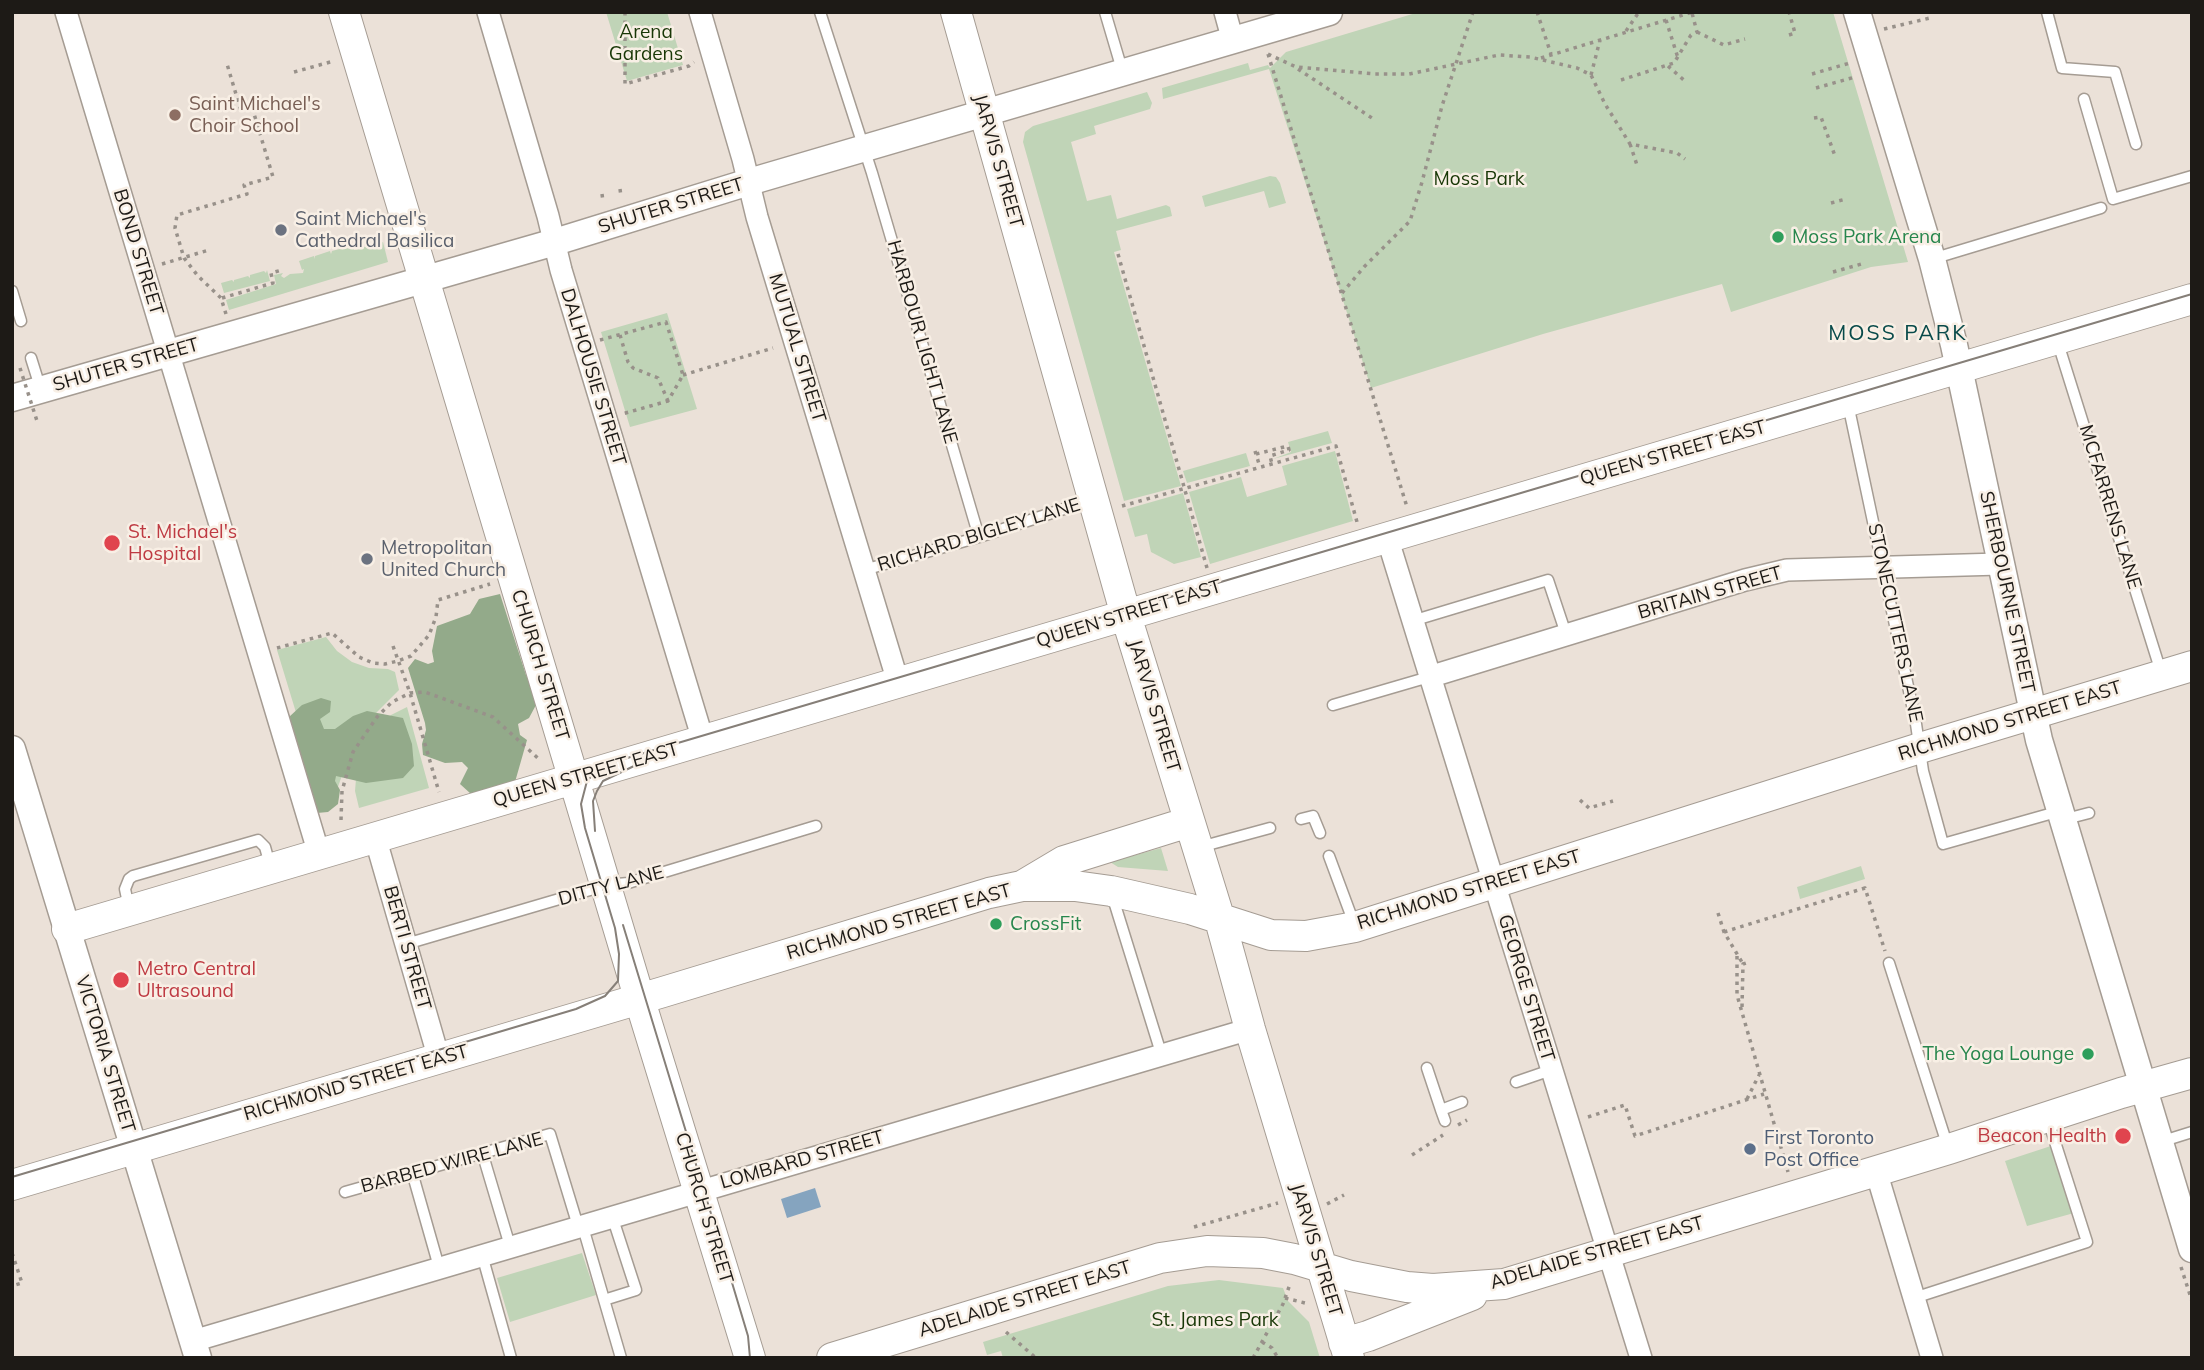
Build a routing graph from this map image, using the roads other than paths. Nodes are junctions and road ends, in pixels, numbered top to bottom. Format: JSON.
{"nodes":[{"id":1,"x":66,"y":12,"type":"edge"},
{"id":2,"x":344,"y":12,"type":"edge"},
{"id":3,"x":488,"y":12,"type":"edge"},
{"id":4,"x":700,"y":12,"type":"edge"},
{"id":5,"x":820,"y":12,"type":"edge"},
{"id":6,"x":956,"y":12,"type":"edge"},
{"id":7,"x":1105,"y":12,"type":"edge"},
{"id":8,"x":1224,"y":12,"type":"edge"},
{"id":9,"x":1329,"y":12,"type":"edge"},
{"id":10,"x":1857,"y":12,"type":"edge"},
{"id":11,"x":2047,"y":12,"type":"edge"},
{"id":12,"x":1233,"y":41,"type":"junction"},
{"id":13,"x":1123,"y":73,"type":"junction"},
{"id":14,"x":2084,"y":99,"type":"dead end"},
{"id":15,"x":984,"y":113,"type":"junction"},
{"id":16,"x":2136,"y":144,"type":"dead end"},
{"id":17,"x":864,"y":148,"type":"junction"},
{"id":18,"x":2192,"y":176,"type":"edge"},
{"id":19,"x":749,"y":182,"type":"junction"},
{"id":20,"x":2101,"y":208,"type":"dead end"},
{"id":21,"x":555,"y":242,"type":"junction"},
{"id":22,"x":1932,"y":259,"type":"junction"},
{"id":23,"x":424,"y":279,"type":"junction"},
{"id":24,"x":12,"y":291,"type":"edge"},
{"id":25,"x":2192,"y":299,"type":"edge"},
{"id":26,"x":21,"y":321,"type":"dead end"},
{"id":27,"x":2057,"y":339,"type":"junction"},
{"id":28,"x":168,"y":352,"type":"junction"},
{"id":29,"x":31,"y":359,"type":"dead end"},
{"id":30,"x":1959,"y":368,"type":"junction"},
{"id":31,"x":41,"y":390,"type":"junction"},
{"id":32,"x":12,"y":398,"type":"edge"},
{"id":33,"x":1848,"y":401,"type":"junction"},
{"id":34,"x":1108,"y":503,"type":"junction"},
{"id":35,"x":979,"y":537,"type":"junction"},
{"id":36,"x":1387,"y":537,"type":"junction"},
{"id":37,"x":2000,"y":564,"type":"junction"},
{"id":38,"x":1883,"y":568,"type":"junction"},
{"id":39,"x":864,"y":570,"type":"junction"},
{"id":40,"x":1126,"y":615,"type":"junction"},
{"id":41,"x":1412,"y":621,"type":"junction"},
{"id":42,"x":1566,"y":634,"type":"junction"},
{"id":43,"x":2192,"y":666,"type":"edge"},
{"id":44,"x":2162,"y":675,"type":"junction"},
{"id":45,"x":1429,"y":677,"type":"junction"},
{"id":46,"x":898,"y":682,"type":"junction"},
{"id":47,"x":1334,"y":705,"type":"dead end"},
{"id":48,"x":2032,"y":713,"type":"junction"},
{"id":49,"x":702,"y":740,"type":"junction"},
{"id":50,"x":1920,"y":748,"type":"junction"},
{"id":51,"x":12,"y":750,"type":"edge"},
{"id":52,"x":574,"y":778,"type":"junction"},
{"id":53,"x":2088,"y":813,"type":"dead end"},
{"id":54,"x":2061,"y":815,"type":"junction"},
{"id":55,"x":1301,"y":819,"type":"dead end"},
{"id":56,"x":816,"y":826,"type":"dead end"},
{"id":57,"x":1270,"y":828,"type":"dead end"},
{"id":58,"x":1320,"y":833,"type":"dead end"},
{"id":59,"x":1193,"y":835,"type":"junction"},
{"id":60,"x":375,"y":837,"type":"junction"},
{"id":61,"x":319,"y":854,"type":"junction"},
{"id":62,"x":1329,"y":856,"type":"dead end"},
{"id":63,"x":1494,"y":883,"type":"junction"},
{"id":64,"x":607,"y":885,"type":"junction"},
{"id":65,"x":1022,"y":886,"type":"junction"},
{"id":66,"x":1111,"y":891,"type":"junction"},
{"id":67,"x":1220,"y":920,"type":"junction"},
{"id":68,"x":1355,"y":926,"type":"junction"},
{"id":69,"x":67,"y":929,"type":"junction"},
{"id":70,"x":406,"y":944,"type":"junction"},
{"id":71,"x":1889,"y":963,"type":"road end"},
{"id":72,"x":639,"y":999,"type":"junction"},
{"id":73,"x":1250,"y":1029,"type":"junction"},
{"id":74,"x":1161,"y":1053,"type":"junction"},
{"id":75,"x":439,"y":1059,"type":"junction"},
{"id":76,"x":1427,"y":1068,"type":"dead end"},
{"id":77,"x":1551,"y":1070,"type":"junction"},
{"id":78,"x":2192,"y":1073,"type":"edge"},
{"id":79,"x":1516,"y":1082,"type":"dead end"},
{"id":80,"x":2143,"y":1087,"type":"junction"},
{"id":81,"x":1462,"y":1102,"type":"dead end"},
{"id":82,"x":1441,"y":1110,"type":"junction"},
{"id":83,"x":2047,"y":1117,"type":"junction"},
{"id":84,"x":1445,"y":1121,"type":"dead end"},
{"id":85,"x":2192,"y":1132,"type":"edge"},
{"id":86,"x":2160,"y":1142,"type":"junction"},
{"id":87,"x":134,"y":1149,"type":"junction"},
{"id":88,"x":1949,"y":1149,"type":"junction"},
{"id":89,"x":482,"y":1152,"type":"junction"},
{"id":90,"x":1876,"y":1171,"type":"junction"},
{"id":91,"x":412,"y":1172,"type":"junction"},
{"id":92,"x":12,"y":1185,"type":"edge"},
{"id":93,"x":699,"y":1190,"type":"junction"},
{"id":94,"x":345,"y":1192,"type":"dead end"},
{"id":95,"x":612,"y":1216,"type":"junction"},
{"id":96,"x":580,"y":1225,"type":"junction"},
{"id":97,"x":510,"y":1246,"type":"junction"},
{"id":98,"x":2192,"y":1248,"type":"edge"},
{"id":99,"x":1608,"y":1252,"type":"junction"},
{"id":100,"x":482,"y":1255,"type":"junction"},
{"id":101,"x":439,"y":1267,"type":"junction"},
{"id":102,"x":1322,"y":1268,"type":"junction"},
{"id":103,"x":1504,"y":1284,"type":"junction"},
{"id":104,"x":1914,"y":1298,"type":"junction"},
{"id":105,"x":604,"y":1300,"type":"junction"},
{"id":106,"x":196,"y":1349,"type":"edge"},
{"id":107,"x":1347,"y":1350,"type":"edge"},
{"id":108,"x":511,"y":1358,"type":"edge"},
{"id":109,"x":621,"y":1358,"type":"edge"},
{"id":110,"x":750,"y":1358,"type":"edge"},
{"id":111,"x":832,"y":1358,"type":"edge"},
{"id":112,"x":1641,"y":1358,"type":"edge"},
{"id":113,"x":1932,"y":1358,"type":"edge"}],
"edges":[{"from":1,"to":28,"type":"street","name":"BOND STREET"},
{"from":2,"to":23,"type":"main road","name":"CHURCH STREET"},
{"from":3,"to":21,"type":"street","name":"DALHOUSIE STREET"},
{"from":4,"to":19,"type":"street","name":"MUTUAL STREET"},
{"from":5,"to":17,"type":"lane","name":"HARBOUR LIGHT LANE"},
{"from":6,"to":15,"type":"main road","name":"JARVIS STREET"},
{"from":7,"to":13,"type":"lane"},
{"from":8,"to":12,"type":"street"},
{"from":9,"to":12,"type":"street","name":"SHUTER STREET"},
{"from":10,"to":22,"type":"street","name":"SHERBOURNE STREET"},
{"from":11,"to":16,"type":"lane"},
{"from":12,"to":13,"type":"street","name":"SHUTER STREET"},
{"from":13,"to":15,"type":"street","name":"SHUTER STREET"},
{"from":14,"to":18,"type":"lane"},
{"from":15,"to":17,"type":"street","name":"SHUTER STREET"},
{"from":15,"to":34,"type":"main road","name":"JARVIS STREET"},
{"from":17,"to":19,"type":"street","name":"SHUTER STREET"},
{"from":17,"to":35,"type":"lane","name":"HARBOUR LIGHT LANE"},
{"from":19,"to":21,"type":"street","name":"SHUTER STREET"},
{"from":19,"to":39,"type":"street","name":"MUTUAL STREET"},
{"from":20,"to":22,"type":"lane"},
{"from":21,"to":23,"type":"street","name":"SHUTER STREET"},
{"from":21,"to":49,"type":"street","name":"DALHOUSIE STREET"},
{"from":22,"to":30,"type":"street","name":"SHERBOURNE STREET"},
{"from":23,"to":28,"type":"street","name":"SHUTER STREET"},
{"from":23,"to":52,"type":"main road","name":"CHURCH STREET"},
{"from":24,"to":26,"type":"lane"},
{"from":25,"to":27,"type":"main road","name":"QUEEN STREET EAST"},
{"from":27,"to":30,"type":"main road","name":"QUEEN STREET EAST"},
{"from":27,"to":44,"type":"lane","name":"MCFARRENS LANE"},
{"from":28,"to":31,"type":"street","name":"SHUTER STREET"},
{"from":28,"to":61,"type":"street","name":"BOND STREET"},
{"from":29,"to":31,"type":"lane"},
{"from":30,"to":33,"type":"main road","name":"QUEEN STREET EAST"},
{"from":30,"to":37,"type":"street","name":"SHERBOURNE STREET"},
{"from":31,"to":32,"type":"street","name":"SHUTER STREET"},
{"from":33,"to":36,"type":"main road","name":"QUEEN STREET EAST"},
{"from":33,"to":38,"type":"lane","name":"STONECUTTERS LANE"},
{"from":34,"to":35,"type":"lane","name":"RICHARD BIGLEY LANE"},
{"from":34,"to":40,"type":"main road","name":"JARVIS STREET"},
{"from":35,"to":39,"type":"lane","name":"RICHARD BIGLEY LANE"},
{"from":36,"to":40,"type":"main road","name":"QUEEN STREET EAST"},
{"from":36,"to":41,"type":"street","name":"GEORGE STREET"},
{"from":37,"to":38,"type":"street","name":"BRITAIN STREET"},
{"from":37,"to":48,"type":"street","name":"SHERBOURNE STREET"},
{"from":38,"to":42,"type":"street","name":"BRITAIN STREET"},
{"from":38,"to":50,"type":"lane","name":"STONECUTTERS LANE"},
{"from":39,"to":46,"type":"street","name":"MUTUAL STREET"},
{"from":40,"to":46,"type":"main road","name":"QUEEN STREET EAST"},
{"from":40,"to":59,"type":"main road","name":"JARVIS STREET"},
{"from":41,"to":42,"type":"lane"},
{"from":41,"to":45,"type":"street","name":"GEORGE STREET"},
{"from":42,"to":45,"type":"street","name":"BRITAIN STREET"},
{"from":43,"to":44,"type":"main road","name":"RICHMOND STREET EAST"},
{"from":44,"to":48,"type":"main road","name":"RICHMOND STREET EAST"},
{"from":45,"to":47,"type":"lane"},
{"from":45,"to":63,"type":"street","name":"GEORGE STREET"},
{"from":46,"to":49,"type":"main road","name":"QUEEN STREET EAST"},
{"from":48,"to":50,"type":"main road","name":"RICHMOND STREET EAST"},
{"from":48,"to":54,"type":"street","name":"SHERBOURNE STREET"},
{"from":49,"to":52,"type":"main road","name":"QUEEN STREET EAST"},
{"from":50,"to":54,"type":"lane","name":"STONECUTTERS LANE"},
{"from":50,"to":63,"type":"main road","name":"RICHMOND STREET EAST"},
{"from":51,"to":69,"type":"street","name":"VICTORIA STREET"},
{"from":52,"to":60,"type":"main road","name":"QUEEN STREET EAST"},
{"from":52,"to":64,"type":"main road","name":"CHURCH STREET"},
{"from":53,"to":54,"type":"lane"},
{"from":54,"to":80,"type":"street","name":"SHERBOURNE STREET"},
{"from":55,"to":58,"type":"lane"},
{"from":56,"to":64,"type":"lane","name":"DITTY LANE"},
{"from":57,"to":59,"type":"lane"},
{"from":59,"to":65,"type":"main road"},
{"from":59,"to":67,"type":"main road","name":"JARVIS STREET"},
{"from":60,"to":61,"type":"main road","name":"QUEEN STREET EAST"},
{"from":60,"to":70,"type":"street","name":"BERTI STREET"},
{"from":61,"to":69,"type":"main road","name":"QUEEN STREET EAST"},
{"from":62,"to":68,"type":"lane"},
{"from":63,"to":68,"type":"main road","name":"RICHMOND STREET EAST"},
{"from":63,"to":77,"type":"street","name":"GEORGE STREET"},
{"from":64,"to":70,"type":"lane","name":"DITTY LANE"},
{"from":64,"to":72,"type":"main road","name":"CHURCH STREET"},
{"from":65,"to":66,"type":"main road","name":"RICHMOND STREET EAST"},
{"from":65,"to":72,"type":"main road","name":"RICHMOND STREET EAST"},
{"from":66,"to":67,"type":"main road","name":"RICHMOND STREET EAST"},
{"from":66,"to":74,"type":"lane"},
{"from":67,"to":68,"type":"main road","name":"RICHMOND STREET EAST"},
{"from":67,"to":73,"type":"main road","name":"JARVIS STREET"},
{"from":69,"to":87,"type":"street","name":"VICTORIA STREET"},
{"from":70,"to":75,"type":"street","name":"BERTI STREET"},
{"from":71,"to":88,"type":"lane"},
{"from":72,"to":75,"type":"main road","name":"RICHMOND STREET EAST"},
{"from":72,"to":93,"type":"main road","name":"CHURCH STREET"},
{"from":73,"to":74,"type":"street","name":"LOMBARD STREET"},
{"from":73,"to":102,"type":"main road","name":"JARVIS STREET"},
{"from":74,"to":93,"type":"street","name":"LOMBARD STREET"},
{"from":75,"to":87,"type":"main road","name":"RICHMOND STREET EAST"},
{"from":76,"to":82,"type":"lane"},
{"from":77,"to":79,"type":"lane"},
{"from":77,"to":99,"type":"street","name":"GEORGE STREET"},
{"from":78,"to":80,"type":"main road","name":"ADELAIDE STREET EAST"},
{"from":80,"to":83,"type":"main road","name":"ADELAIDE STREET EAST"},
{"from":80,"to":86,"type":"street","name":"SHERBOURNE STREET"},
{"from":81,"to":82,"type":"lane"},
{"from":82,"to":84,"type":"lane"},
{"from":83,"to":88,"type":"main road","name":"ADELAIDE STREET EAST"},
{"from":83,"to":104,"type":"lane"},
{"from":85,"to":86,"type":"lane"},
{"from":86,"to":98,"type":"street","name":"SHERBOURNE STREET"},
{"from":87,"to":92,"type":"main road","name":"RICHMOND STREET EAST"},
{"from":87,"to":106,"type":"street","name":"VICTORIA STREET"},
{"from":88,"to":90,"type":"main road","name":"ADELAIDE STREET EAST"},
{"from":89,"to":91,"type":"lane","name":"BARBED WIRE LANE"},
{"from":89,"to":96,"type":"lane","name":"BARBED WIRE LANE"},
{"from":89,"to":97,"type":"lane"},
{"from":90,"to":99,"type":"main road","name":"ADELAIDE STREET EAST"},
{"from":90,"to":104,"type":"street"},
{"from":91,"to":94,"type":"lane","name":"BARBED WIRE LANE"},
{"from":91,"to":101,"type":"lane"},
{"from":93,"to":95,"type":"street","name":"LOMBARD STREET"},
{"from":93,"to":110,"type":"main road","name":"CHURCH STREET"},
{"from":95,"to":96,"type":"street","name":"LOMBARD STREET"},
{"from":95,"to":105,"type":"lane"},
{"from":96,"to":97,"type":"street","name":"LOMBARD STREET"},
{"from":96,"to":105,"type":"lane"},
{"from":97,"to":100,"type":"street","name":"LOMBARD STREET"},
{"from":99,"to":103,"type":"main road","name":"ADELAIDE STREET EAST"},
{"from":99,"to":112,"type":"street","name":"GEORGE STREET"},
{"from":100,"to":101,"type":"street","name":"LOMBARD STREET"},
{"from":100,"to":108,"type":"lane"},
{"from":101,"to":106,"type":"street","name":"LOMBARD STREET"},
{"from":102,"to":103,"type":"main road","name":"ADELAIDE STREET EAST"},
{"from":102,"to":107,"type":"main road","name":"JARVIS STREET"},
{"from":102,"to":111,"type":"main road","name":"ADELAIDE STREET EAST"},
{"from":103,"to":107,"type":"main road"},
{"from":104,"to":113,"type":"street"},
{"from":105,"to":109,"type":"lane"}]}
